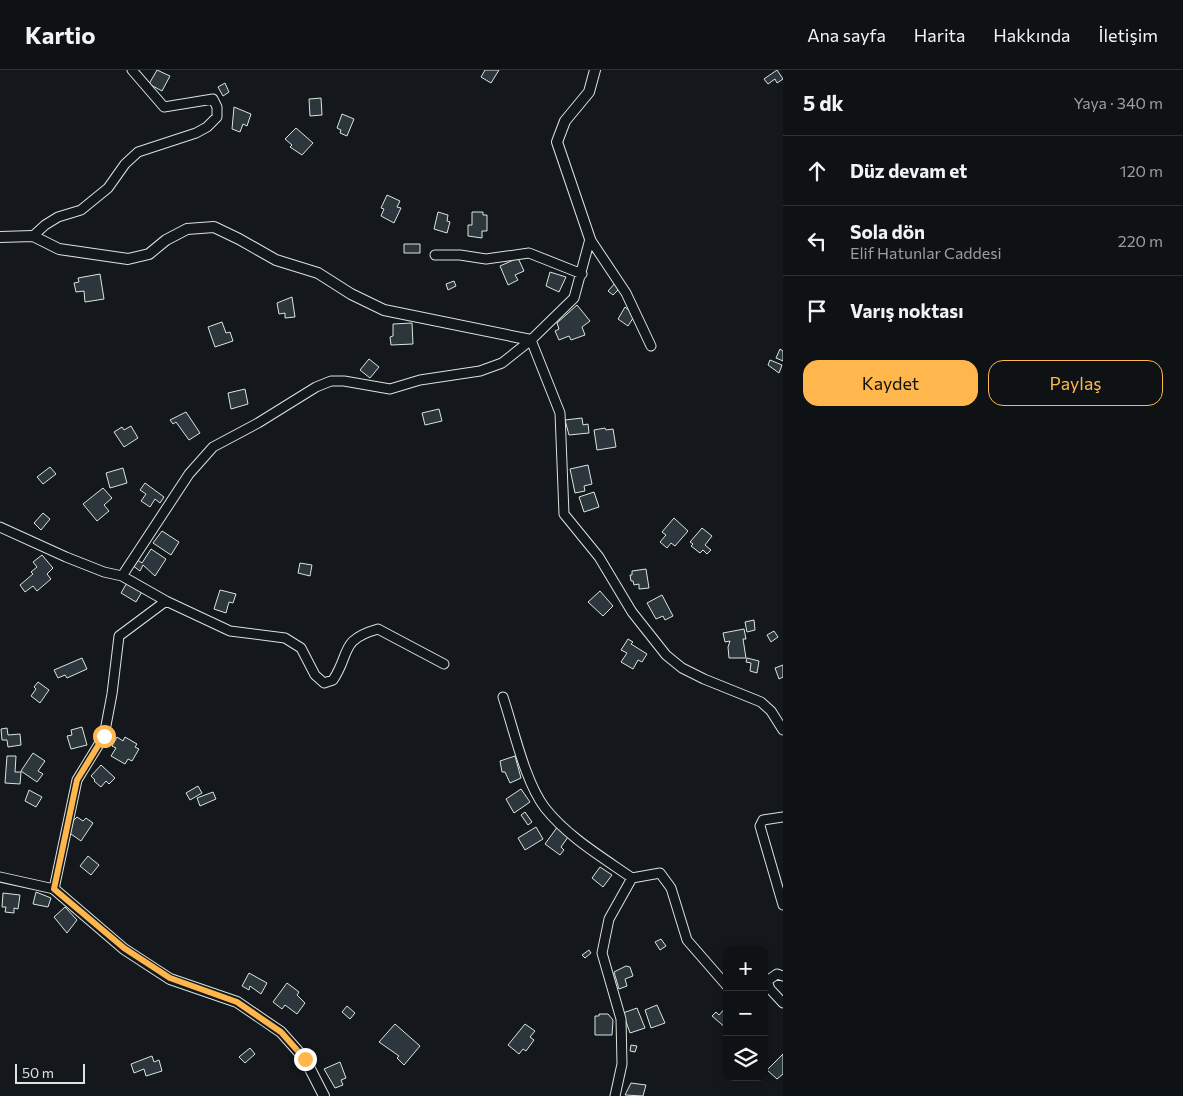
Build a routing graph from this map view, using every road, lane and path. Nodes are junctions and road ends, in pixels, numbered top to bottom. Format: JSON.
{"nodes":[{"id":1,"x":132,"y":70,"type":"edge"},
{"id":2,"x":595,"y":70,"type":"edge"},
{"id":3,"x":34,"y":236,"type":"junction"},
{"id":4,"x":0,"y":237,"type":"edge"},
{"id":5,"x":590,"y":240,"type":"junction"},
{"id":6,"x":435,"y":255,"type":"dead end"},
{"id":7,"x":582,"y":274,"type":"junction"},
{"id":8,"x":532,"y":340,"type":"junction"},
{"id":9,"x":651,"y":346,"type":"dead end"},
{"id":10,"x":0,"y":527,"type":"edge"},
{"id":11,"x":122,"y":576,"type":"junction"},
{"id":12,"x":166,"y":600,"type":"junction"},
{"id":13,"x":444,"y":664,"type":"dead end"},
{"id":14,"x":503,"y":698,"type":"dead end"},
{"id":15,"x":783,"y":730,"type":"edge"},
{"id":16,"x":783,"y":817,"type":"edge"},
{"id":17,"x":0,"y":877,"type":"edge"},
{"id":18,"x":632,"y":878,"type":"junction"},
{"id":19,"x":54,"y":889,"type":"junction"},
{"id":20,"x":783,"y":905,"type":"edge"},
{"id":21,"x":783,"y":976,"type":"edge"},
{"id":22,"x":723,"y":981,"type":"edge"},
{"id":23,"x":783,"y":1003,"type":"edge"},
{"id":24,"x":324,"y":1096,"type":"edge"},
{"id":25,"x":615,"y":1096,"type":"edge"}],
"edges":[{"from":1,"to":3,"type":"street"},
{"from":2,"to":5,"type":"street"},
{"from":3,"to":4,"type":"street"},
{"from":3,"to":8,"type":"street"},
{"from":5,"to":7,"type":"street"},
{"from":5,"to":9,"type":"street"},
{"from":6,"to":7,"type":"street"},
{"from":7,"to":8,"type":"street"},
{"from":8,"to":11,"type":"street"},
{"from":8,"to":15,"type":"street"},
{"from":10,"to":11,"type":"street"},
{"from":11,"to":12,"type":"street"},
{"from":12,"to":13,"type":"street"},
{"from":12,"to":19,"type":"street"},
{"from":14,"to":18,"type":"street"},
{"from":16,"to":20,"type":"street"},
{"from":17,"to":19,"type":"street"},
{"from":18,"to":22,"type":"street"},
{"from":18,"to":25,"type":"street"},
{"from":19,"to":24,"type":"street"},
{"from":21,"to":23,"type":"street"}]}
